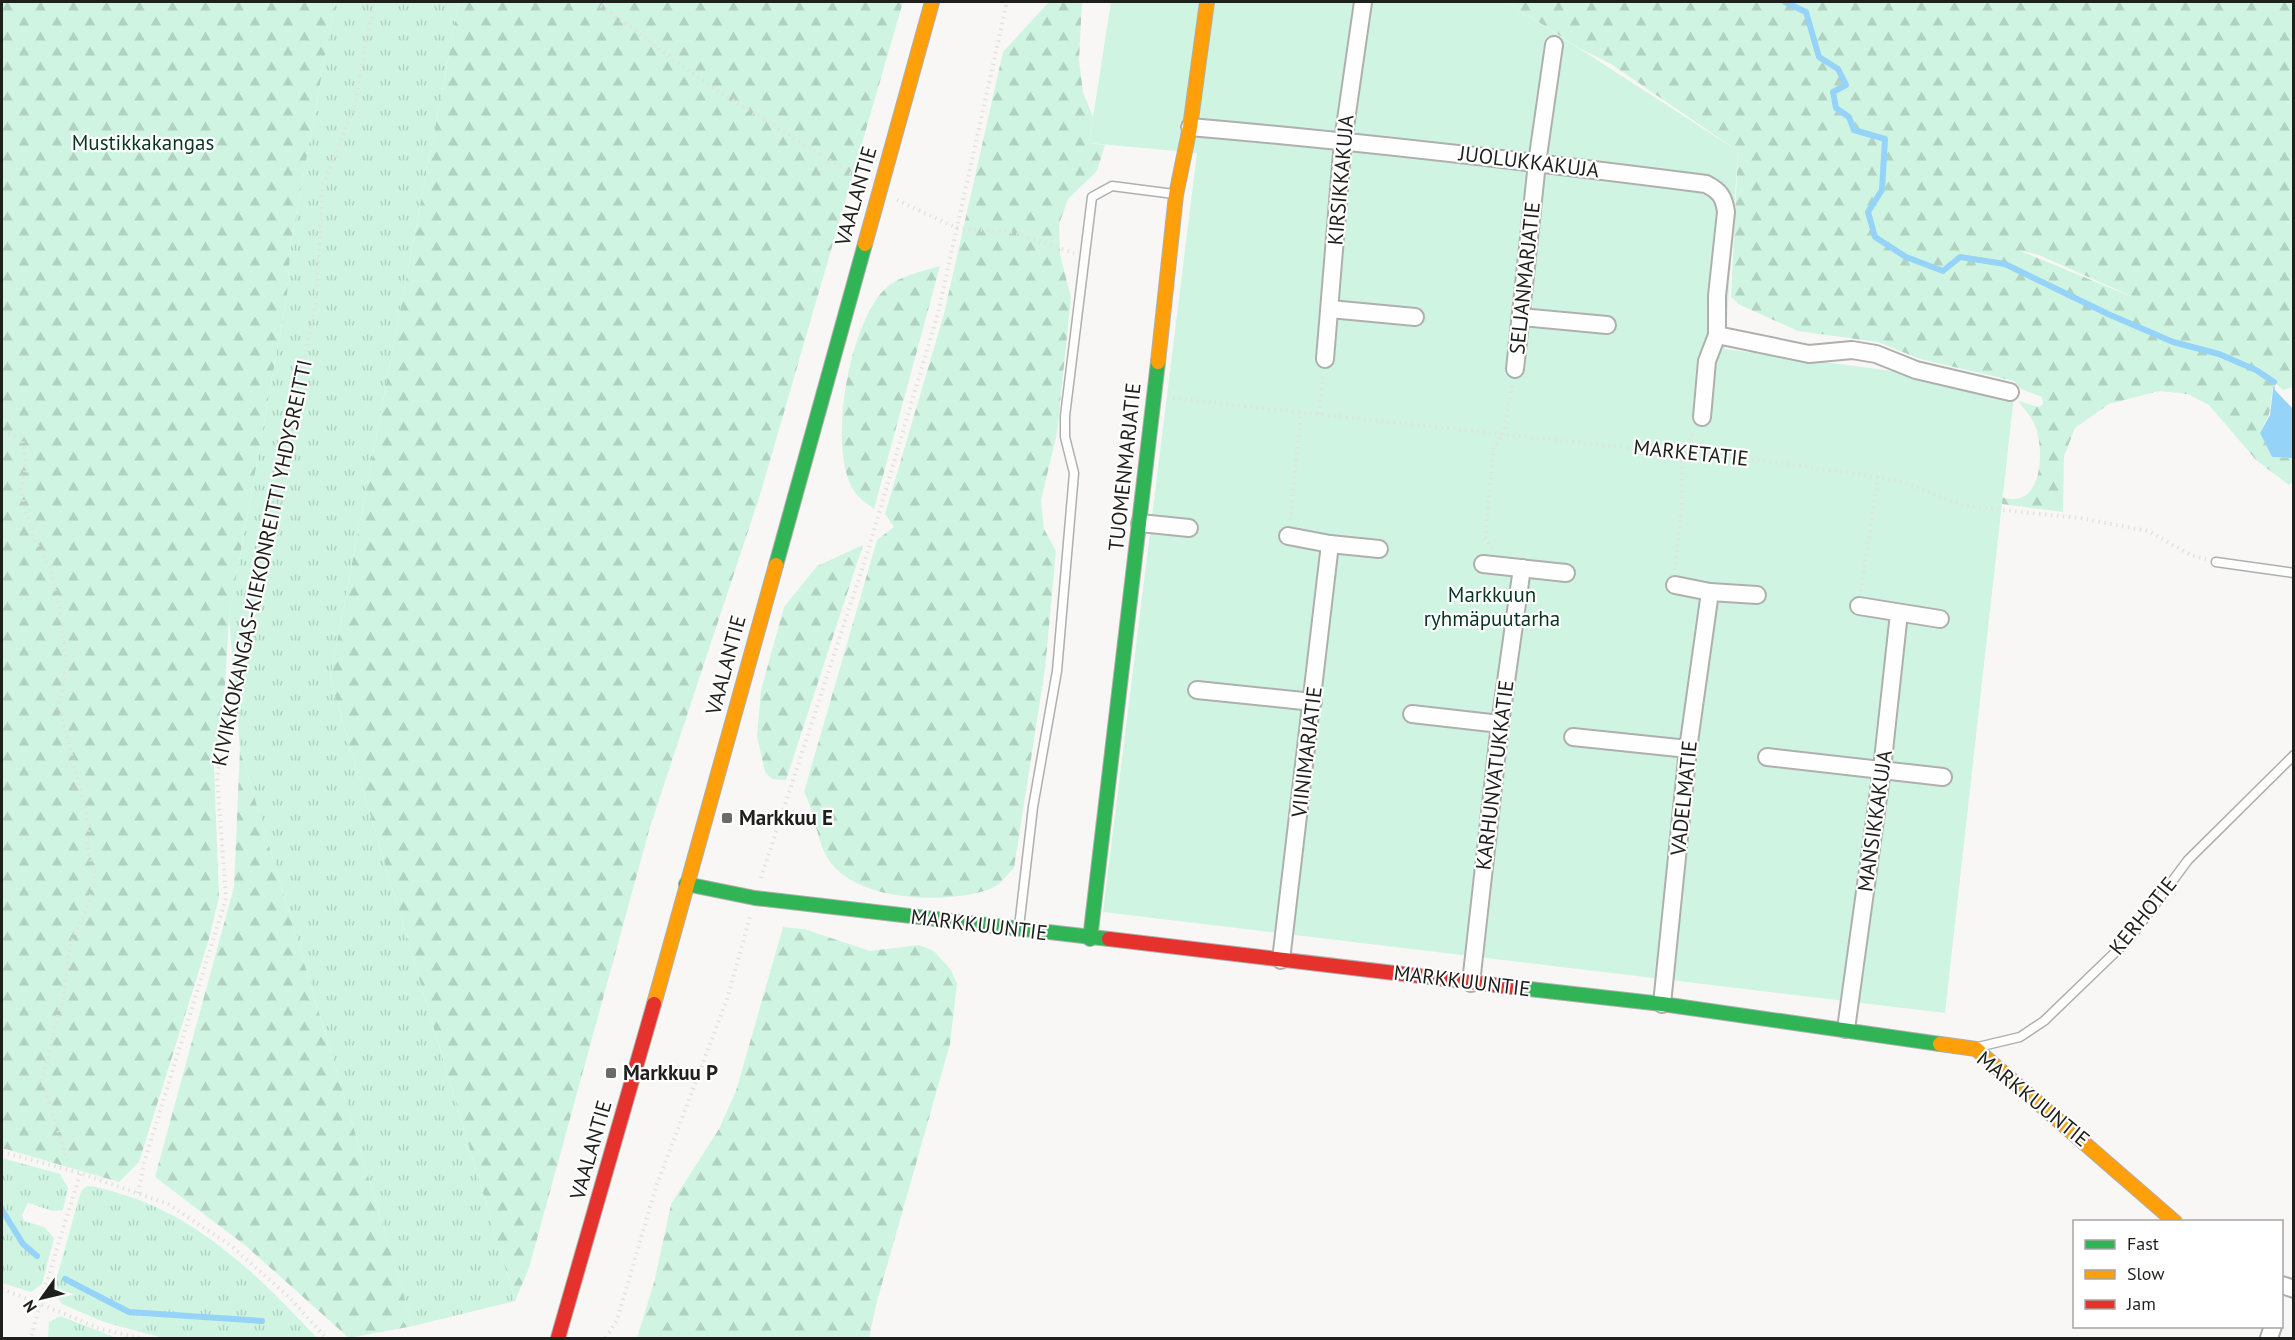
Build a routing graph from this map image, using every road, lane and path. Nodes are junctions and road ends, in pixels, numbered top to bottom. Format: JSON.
{"nodes":[{"id":1,"x":374,"y":2,"type":"edge"},
{"id":2,"x":596,"y":2,"type":"edge"},
{"id":3,"x":932,"y":2,"type":"edge"},
{"id":4,"x":1006,"y":2,"type":"edge"},
{"id":5,"x":1207,"y":2,"type":"edge"},
{"id":6,"x":1363,"y":2,"type":"edge"},
{"id":7,"x":1554,"y":45,"type":"dead end"},
{"id":8,"x":1190,"y":127,"type":"junction"},
{"id":9,"x":1343,"y":141,"type":"junction"},
{"id":10,"x":1536,"y":163,"type":"junction"},
{"id":11,"x":879,"y":191,"type":"junction"},
{"id":12,"x":1176,"y":195,"type":"junction"},
{"id":13,"x":957,"y":228,"type":"junction"},
{"id":14,"x":1083,"y":256,"type":"junction"},
{"id":15,"x":1330,"y":309,"type":"junction"},
{"id":16,"x":1415,"y":317,"type":"dead end"},
{"id":17,"x":1521,"y":317,"type":"junction"},
{"id":18,"x":1607,"y":325,"type":"dead end"},
{"id":19,"x":1717,"y":335,"type":"junction"},
{"id":20,"x":1325,"y":359,"type":"joint"},
{"id":21,"x":1515,"y":369,"type":"joint"},
{"id":22,"x":2010,"y":392,"type":"dead end"},
{"id":23,"x":1154,"y":396,"type":"junction"},
{"id":24,"x":1301,"y":412,"type":"junction"},
{"id":25,"x":1320,"y":414,"type":"junction"},
{"id":26,"x":1702,"y":417,"type":"joint"},
{"id":27,"x":2,"y":433,"type":"edge"},
{"id":28,"x":1504,"y":433,"type":"junction"},
{"id":29,"x":1682,"y":452,"type":"junction"},
{"id":30,"x":1878,"y":477,"type":"junction"},
{"id":31,"x":1140,"y":523,"type":"junction"},
{"id":32,"x":1189,"y":528,"type":"dead end"},
{"id":33,"x":1288,"y":536,"type":"joint"},
{"id":34,"x":1330,"y":544,"type":"junction"},
{"id":35,"x":1379,"y":549,"type":"dead end"},
{"id":36,"x":2216,"y":562,"type":"joint"},
{"id":37,"x":1483,"y":564,"type":"dead end"},
{"id":38,"x":1501,"y":566,"type":"junction"},
{"id":39,"x":1522,"y":568,"type":"junction"},
{"id":40,"x":1566,"y":573,"type":"dead end"},
{"id":41,"x":2294,"y":573,"type":"edge"},
{"id":42,"x":1675,"y":585,"type":"joint"},
{"id":43,"x":1710,"y":592,"type":"junction"},
{"id":44,"x":1758,"y":595,"type":"dead end"},
{"id":45,"x":1859,"y":606,"type":"joint"},
{"id":46,"x":1899,"y":613,"type":"junction"},
{"id":47,"x":1940,"y":619,"type":"dead end"},
{"id":48,"x":1197,"y":690,"type":"dead end"},
{"id":49,"x":1313,"y":702,"type":"junction"},
{"id":50,"x":1412,"y":714,"type":"dead end"},
{"id":51,"x":1500,"y":724,"type":"junction"},
{"id":52,"x":1573,"y":737,"type":"dead end"},
{"id":53,"x":1688,"y":749,"type":"junction"},
{"id":54,"x":2294,"y":755,"type":"edge"},
{"id":55,"x":1767,"y":757,"type":"dead end"},
{"id":56,"x":1882,"y":769,"type":"junction"},
{"id":57,"x":1943,"y":777,"type":"dead end"},
{"id":58,"x":686,"y":884,"type":"junction"},
{"id":59,"x":755,"y":898,"type":"junction"},
{"id":60,"x":1018,"y":930,"type":"junction"},
{"id":61,"x":1090,"y":939,"type":"junction"},
{"id":62,"x":1281,"y":960,"type":"junction"},
{"id":63,"x":1471,"y":983,"type":"junction"},
{"id":64,"x":1662,"y":1004,"type":"junction"},
{"id":65,"x":1846,"y":1029,"type":"junction"},
{"id":66,"x":1976,"y":1049,"type":"junction"},
{"id":67,"x":2,"y":1152,"type":"edge"},
{"id":68,"x":71,"y":1171,"type":"junction"},
{"id":69,"x":80,"y":1173,"type":"junction"},
{"id":70,"x":138,"y":1193,"type":"junction"},
{"id":71,"x":2174,"y":1220,"type":"edge"},
{"id":72,"x":2,"y":1289,"type":"edge"},
{"id":73,"x":40,"y":1304,"type":"junction"},
{"id":74,"x":31,"y":1338,"type":"edge"},
{"id":75,"x":140,"y":1338,"type":"edge"},
{"id":76,"x":326,"y":1338,"type":"edge"},
{"id":77,"x":558,"y":1338,"type":"edge"},
{"id":78,"x":606,"y":1338,"type":"edge"}],
"edges":[{"from":1,"to":70,"type":"path","name":"KIVIKKOKANGAS-KIEKONREITTI YHDYSREITTI"},
{"from":2,"to":11,"type":"path"},
{"from":3,"to":11,"type":"street","name":"VAALANTIE"},
{"from":4,"to":13,"type":"path"},
{"from":5,"to":8,"type":"street","name":"TUOMENMARJATIE"},
{"from":6,"to":9,"type":"street","name":"KIRSIKKAKUJA"},
{"from":7,"to":10,"type":"street","name":"SELJANMARJATIE"},
{"from":8,"to":9,"type":"street","name":"JUOLUKKAKUJA"},
{"from":8,"to":12,"type":"street","name":"TUOMENMARJATIE"},
{"from":9,"to":10,"type":"street","name":"JUOLUKKAKUJA"},
{"from":9,"to":15,"type":"street","name":"KIRSIKKAKUJA"},
{"from":10,"to":17,"type":"street","name":"SELJANMARJATIE"},
{"from":10,"to":19,"type":"street","name":"JUOLUKKAKUJA"},
{"from":11,"to":13,"type":"path"},
{"from":11,"to":58,"type":"street","name":"VAALANTIE"},
{"from":12,"to":14,"type":"lane"},
{"from":12,"to":23,"type":"street","name":"TUOMENMARJATIE"},
{"from":13,"to":14,"type":"path"},
{"from":13,"to":59,"type":"path"},
{"from":14,"to":60,"type":"lane"},
{"from":15,"to":16,"type":"street"},
{"from":15,"to":20,"type":"street","name":"KIRSIKKAKUJA"},
{"from":17,"to":18,"type":"street"},
{"from":17,"to":21,"type":"street","name":"SELJANMARJATIE"},
{"from":19,"to":22,"type":"street"},
{"from":19,"to":26,"type":"street","name":"JUOLUKKAKUJA"},
{"from":20,"to":25,"type":"path"},
{"from":21,"to":28,"type":"path"},
{"from":23,"to":24,"type":"path","name":"MARKETATIE"},
{"from":23,"to":31,"type":"street","name":"TUOMENMARJATIE"},
{"from":24,"to":25,"type":"path","name":"MARKETATIE"},
{"from":24,"to":33,"type":"path"},
{"from":25,"to":28,"type":"path","name":"MARKETATIE"},
{"from":26,"to":29,"type":"path"},
{"from":27,"to":68,"type":"path"},
{"from":28,"to":29,"type":"path","name":"MARKETATIE"},
{"from":28,"to":38,"type":"path"},
{"from":29,"to":30,"type":"path","name":"MARKETATIE"},
{"from":29,"to":42,"type":"path"},
{"from":30,"to":36,"type":"path","name":"MARKETATIE"},
{"from":30,"to":45,"type":"path"},
{"from":31,"to":32,"type":"street"},
{"from":31,"to":61,"type":"street","name":"TUOMENMARJATIE"},
{"from":33,"to":34,"type":"street"},
{"from":34,"to":35,"type":"street"},
{"from":34,"to":49,"type":"street","name":"VIINIMARJATIE"},
{"from":36,"to":41,"type":"lane"},
{"from":37,"to":38,"type":"street"},
{"from":38,"to":39,"type":"street"},
{"from":39,"to":40,"type":"street"},
{"from":39,"to":51,"type":"street","name":"KARHUNVATUKKATIE"},
{"from":42,"to":43,"type":"street"},
{"from":43,"to":44,"type":"street"},
{"from":43,"to":53,"type":"street","name":"VADELMATIE"},
{"from":45,"to":46,"type":"street"},
{"from":46,"to":47,"type":"street"},
{"from":46,"to":56,"type":"street","name":"MANSIKKAKUJA"},
{"from":48,"to":49,"type":"street"},
{"from":49,"to":62,"type":"street","name":"VIINIMARJATIE"},
{"from":50,"to":51,"type":"street"},
{"from":51,"to":63,"type":"street","name":"KARHUNVATUKKATIE"},
{"from":52,"to":53,"type":"street"},
{"from":53,"to":64,"type":"street","name":"VADELMATIE"},
{"from":54,"to":66,"type":"lane","name":"KERHOTIE"},
{"from":55,"to":56,"type":"street"},
{"from":56,"to":57,"type":"street"},
{"from":56,"to":65,"type":"street","name":"MANSIKKAKUJA"},
{"from":58,"to":59,"type":"street","name":"MARKKUUNTIE"},
{"from":58,"to":77,"type":"street","name":"VAALANTIE"},
{"from":59,"to":60,"type":"street","name":"MARKKUUNTIE"},
{"from":59,"to":78,"type":"path"},
{"from":60,"to":61,"type":"street","name":"MARKKUUNTIE"},
{"from":61,"to":62,"type":"street","name":"MARKKUUNTIE"},
{"from":62,"to":63,"type":"street","name":"MARKKUUNTIE"},
{"from":63,"to":64,"type":"street","name":"MARKKUUNTIE"},
{"from":64,"to":65,"type":"street","name":"MARKKUUNTIE"},
{"from":65,"to":66,"type":"street","name":"MARKKUUNTIE"},
{"from":66,"to":71,"type":"street","name":"MARKKUUNTIE"},
{"from":67,"to":68,"type":"path"},
{"from":68,"to":69,"type":"path"},
{"from":69,"to":70,"type":"path"},
{"from":69,"to":73,"type":"path"},
{"from":70,"to":76,"type":"path"},
{"from":72,"to":73,"type":"path"},
{"from":73,"to":74,"type":"path"},
{"from":73,"to":75,"type":"path"}]}
